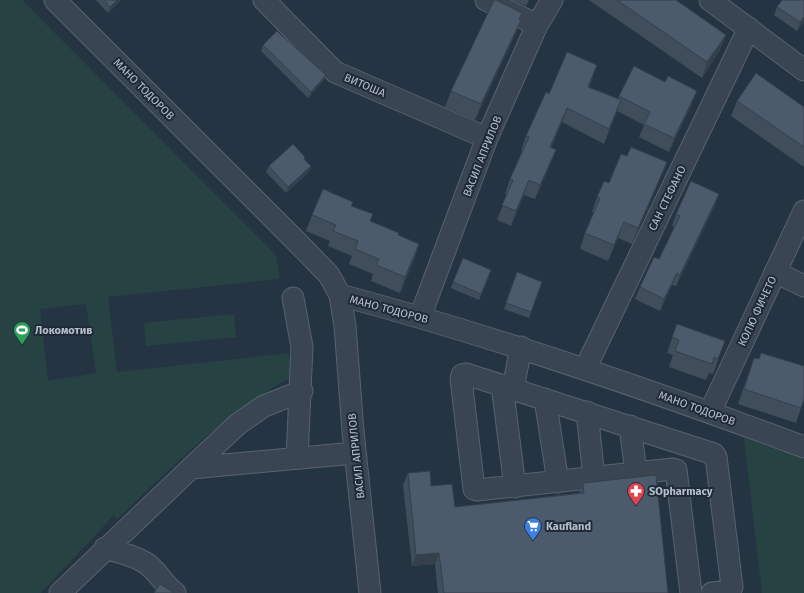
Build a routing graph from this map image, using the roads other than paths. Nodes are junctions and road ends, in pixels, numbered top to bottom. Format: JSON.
{"nodes":[{"id":1,"x":55,"y":0,"type":"edge"},
{"id":2,"x":264,"y":0,"type":"edge"},
{"id":3,"x":486,"y":0,"type":"edge"},
{"id":4,"x":552,"y":0,"type":"edge"},
{"id":5,"x":710,"y":0,"type":"edge"},
{"id":6,"x":538,"y":25,"type":"junction"},
{"id":7,"x":749,"y":28,"type":"junction"},
{"id":8,"x":804,"y":70,"type":"edge"},
{"id":9,"x":488,"y":138,"type":"junction"},
{"id":10,"x":804,"y":211,"type":"edge"},
{"id":11,"x":776,"y":272,"type":"junction"},
{"id":12,"x":804,"y":286,"type":"edge"},
{"id":13,"x":340,"y":295,"type":"junction"},
{"id":14,"x":293,"y":298,"type":"dead end"},
{"id":15,"x":420,"y":317,"type":"junction"},
{"id":16,"x":521,"y":348,"type":"junction"},
{"id":17,"x":585,"y":369,"type":"junction"},
{"id":18,"x":507,"y":387,"type":"junction"},
{"id":19,"x":302,"y":390,"type":"junction"},
{"id":20,"x":546,"y":399,"type":"junction"},
{"id":21,"x":587,"y":412,"type":"junction"},
{"id":22,"x":710,"y":412,"type":"junction"},
{"id":23,"x":630,"y":426,"type":"junction"},
{"id":24,"x":804,"y":447,"type":"edge"},
{"id":25,"x":356,"y":453,"type":"junction"},
{"id":26,"x":297,"y":458,"type":"junction"},
{"id":27,"x":191,"y":468,"type":"junction"},
{"id":28,"x":636,"y":473,"type":"junction"},
{"id":29,"x":594,"y":478,"type":"junction"},
{"id":30,"x":558,"y":482,"type":"junction"},
{"id":31,"x":515,"y":487,"type":"junction"},
{"id":32,"x":105,"y":548,"type":"junction"},
{"id":33,"x":60,"y":593,"type":"edge"},
{"id":34,"x":175,"y":593,"type":"edge"},
{"id":35,"x":370,"y":593,"type":"edge"},
{"id":36,"x":691,"y":593,"type":"edge"},
{"id":37,"x":712,"y":593,"type":"edge"}],
"edges":[{"from":1,"to":13,"type":"street","name":"МАНО ТОДОРОВ"},
{"from":2,"to":9,"type":"street","name":"ВИТОША"},
{"from":3,"to":6,"type":"street"},
{"from":4,"to":6,"type":"street","name":"ВАСИЛ АПРИЛОВ"},
{"from":5,"to":7,"type":"street"},
{"from":6,"to":9,"type":"street","name":"ВАСИЛ АПРИЛОВ"},
{"from":7,"to":8,"type":"street"},
{"from":7,"to":17,"type":"street","name":"САН СТЕФАНО"},
{"from":9,"to":15,"type":"street","name":"ВАСИЛ АПРИЛОВ"},
{"from":10,"to":11,"type":"street","name":"КОЛЮ ФИЧЕТО"},
{"from":11,"to":12,"type":"street"},
{"from":11,"to":22,"type":"street","name":"КОЛЮ ФИЧЕТО"},
{"from":13,"to":15,"type":"street","name":"МАНО ТОДОРОВ"},
{"from":13,"to":25,"type":"street","name":"ВАСИЛ АПРИЛОВ"},
{"from":14,"to":19,"type":"street"},
{"from":15,"to":16,"type":"street","name":"МАНО ТОДОРОВ"},
{"from":16,"to":17,"type":"street","name":"МАНО ТОДОРОВ"},
{"from":16,"to":18,"type":"street"},
{"from":17,"to":22,"type":"street","name":"МАНО ТОДОРОВ"},
{"from":18,"to":20,"type":"street"},
{"from":18,"to":31,"type":"street"},
{"from":18,"to":31,"type":"street"},
{"from":19,"to":26,"type":"street"},
{"from":19,"to":27,"type":"street"},
{"from":20,"to":21,"type":"street"},
{"from":20,"to":30,"type":"street"},
{"from":21,"to":23,"type":"street"},
{"from":21,"to":29,"type":"street"},
{"from":22,"to":24,"type":"street","name":"МАНО ТОДОРОВ"},
{"from":23,"to":28,"type":"street"},
{"from":23,"to":37,"type":"street"},
{"from":25,"to":26,"type":"street"},
{"from":25,"to":35,"type":"street","name":"ВАСИЛ АПРИЛОВ"},
{"from":26,"to":27,"type":"street"},
{"from":27,"to":32,"type":"street"},
{"from":28,"to":29,"type":"street"},
{"from":28,"to":36,"type":"street"},
{"from":29,"to":30,"type":"street"},
{"from":30,"to":31,"type":"street"},
{"from":32,"to":33,"type":"street"},
{"from":32,"to":34,"type":"street"}]}
